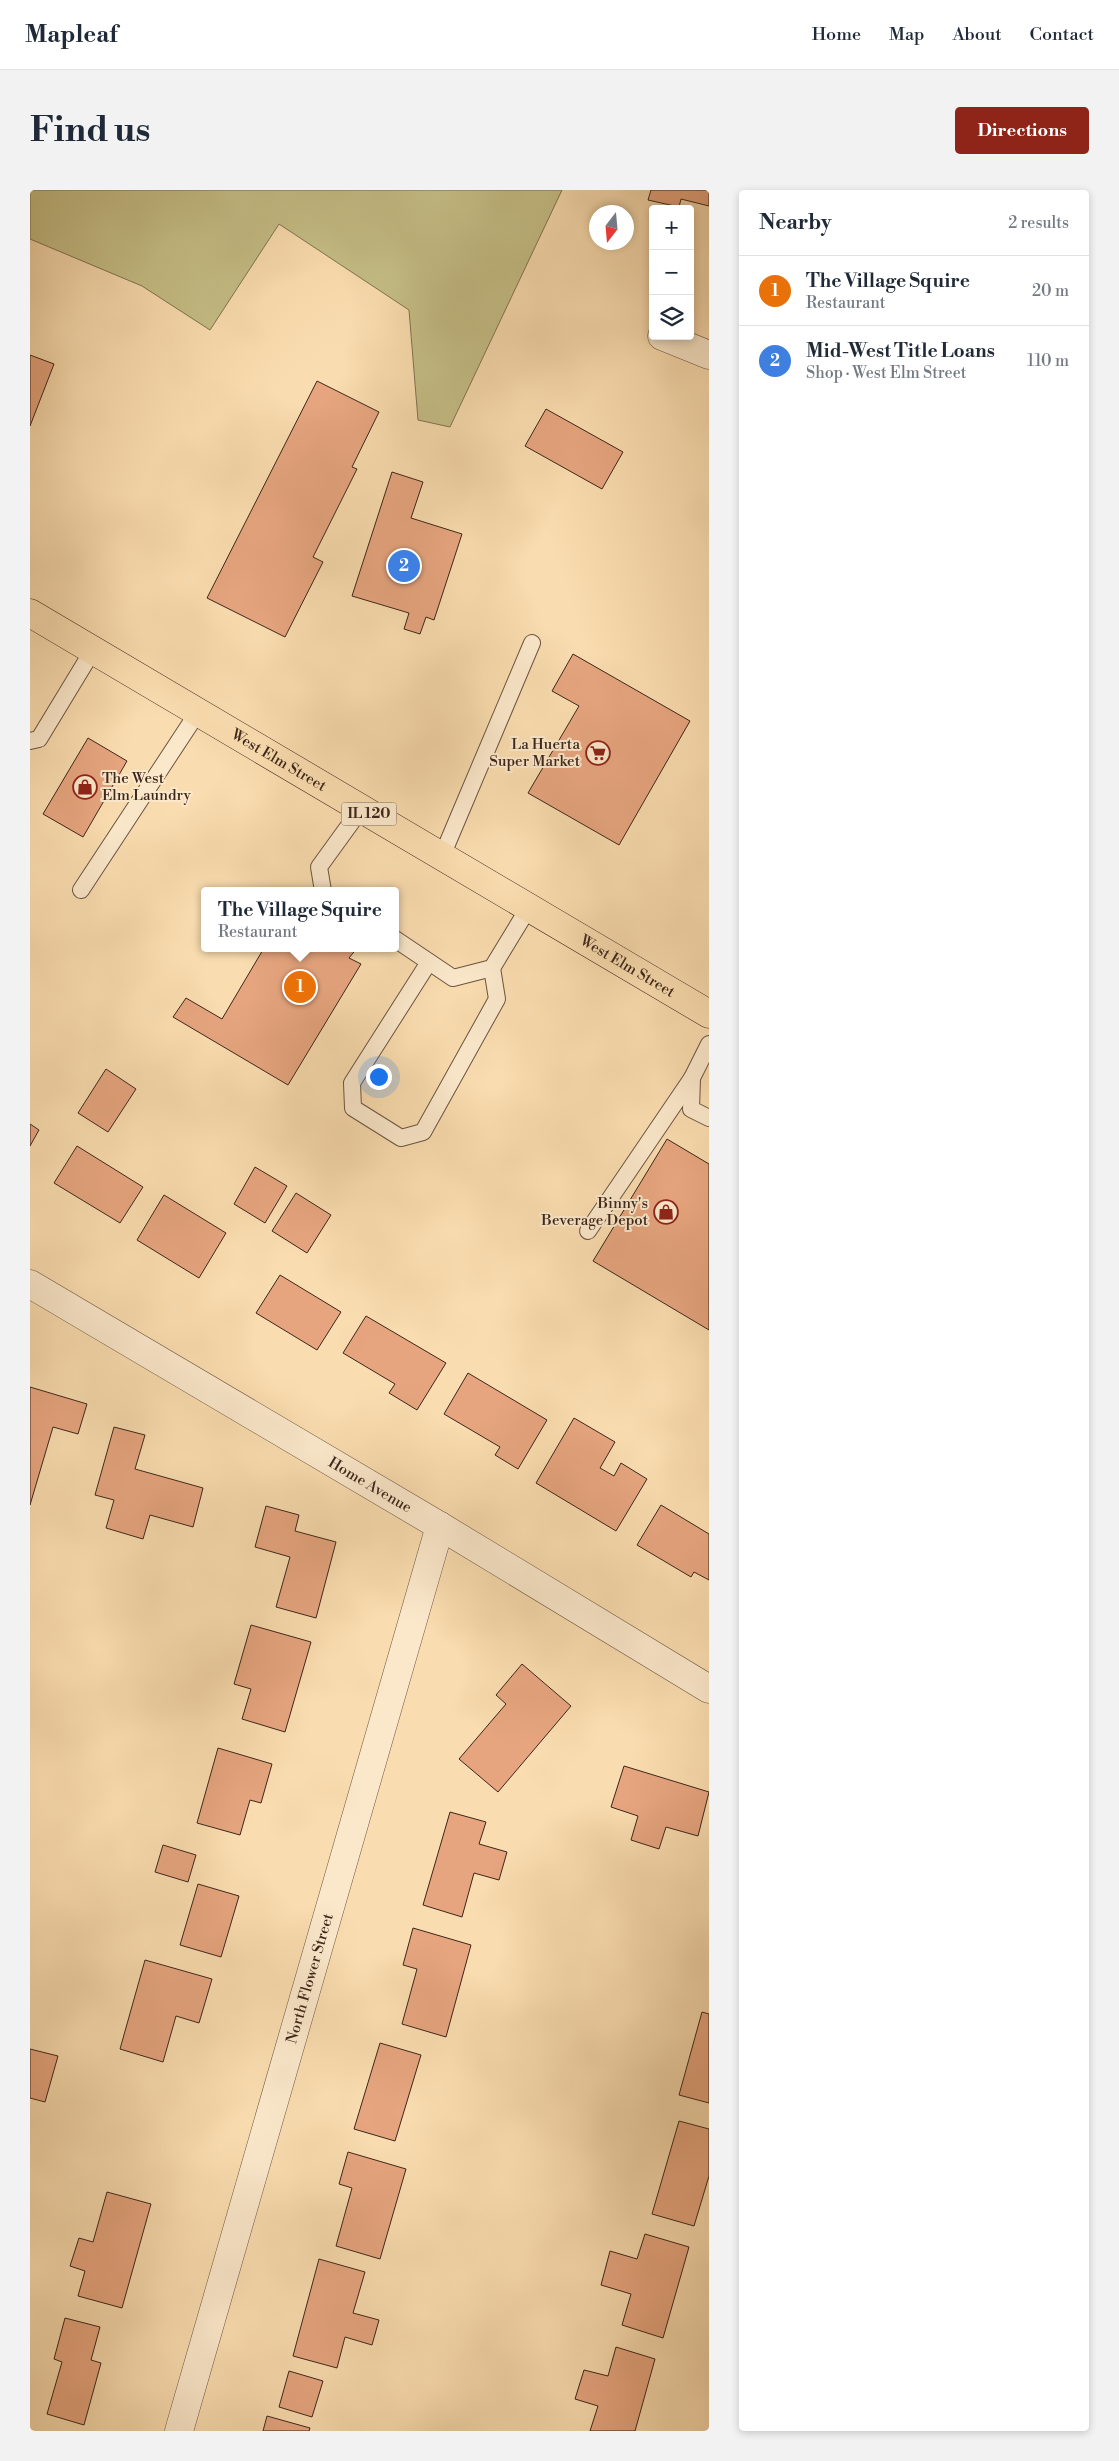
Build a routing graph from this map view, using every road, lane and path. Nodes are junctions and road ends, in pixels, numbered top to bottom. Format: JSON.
{"nodes":[{"id":1,"x":672,"y":340,"type":"edge"},
{"id":2,"x":709,"y":355,"type":"edge"},
{"id":3,"x":30,"y":613,"type":"edge"},
{"id":4,"x":532,"y":643,"type":"dead end"},
{"id":5,"x":92,"y":650,"type":"junction"},
{"id":6,"x":198,"y":712,"type":"junction"},
{"id":7,"x":30,"y":741,"type":"edge"},
{"id":8,"x":361,"y":808,"type":"junction"},
{"id":9,"x":442,"y":856,"type":"junction"},
{"id":10,"x":322,"y":887,"type":"edge"},
{"id":11,"x":81,"y":890,"type":"dead end"},
{"id":12,"x":529,"y":908,"type":"junction"},
{"id":13,"x":399,"y":942,"type":"edge"},
{"id":14,"x":429,"y":962,"type":"junction"},
{"id":15,"x":492,"y":968,"type":"junction"},
{"id":16,"x":709,"y":1014,"type":"edge"},
{"id":17,"x":709,"y":1044,"type":"edge"},
{"id":18,"x":692,"y":1078,"type":"junction"},
{"id":19,"x":709,"y":1118,"type":"edge"},
{"id":20,"x":588,"y":1231,"type":"dead end"},
{"id":21,"x":30,"y":1284,"type":"edge"},
{"id":22,"x":440,"y":1526,"type":"junction"},
{"id":23,"x":709,"y":1689,"type":"edge"},
{"id":24,"x":179,"y":2431,"type":"edge"}],
"edges":[{"from":1,"to":2,"type":"street"},
{"from":3,"to":5,"type":"main road","name":"West Elm Street","number":"IL 120"},
{"from":4,"to":9,"type":"lane"},
{"from":5,"to":6,"type":"main road","name":"West Elm Street","number":"IL 120"},
{"from":5,"to":7,"type":"lane"},
{"from":6,"to":8,"type":"main road","name":"West Elm Street","number":"IL 120"},
{"from":6,"to":11,"type":"lane"},
{"from":8,"to":9,"type":"main road","name":"West Elm Street","number":"IL 120"},
{"from":8,"to":10,"type":"lane"},
{"from":9,"to":12,"type":"main road","name":"West Elm Street","number":"IL 120"},
{"from":12,"to":15,"type":"lane"},
{"from":12,"to":16,"type":"main road","name":"West Elm Street","number":"IL 120"},
{"from":13,"to":14,"type":"lane"},
{"from":14,"to":15,"type":"lane"},
{"from":14,"to":15,"type":"lane"},
{"from":17,"to":18,"type":"lane"},
{"from":18,"to":19,"type":"lane"},
{"from":18,"to":20,"type":"lane"},
{"from":21,"to":22,"type":"street","name":"Home Avenue"},
{"from":22,"to":23,"type":"street","name":"Home Avenue"},
{"from":22,"to":24,"type":"street","name":"North Flower Street"}]}
